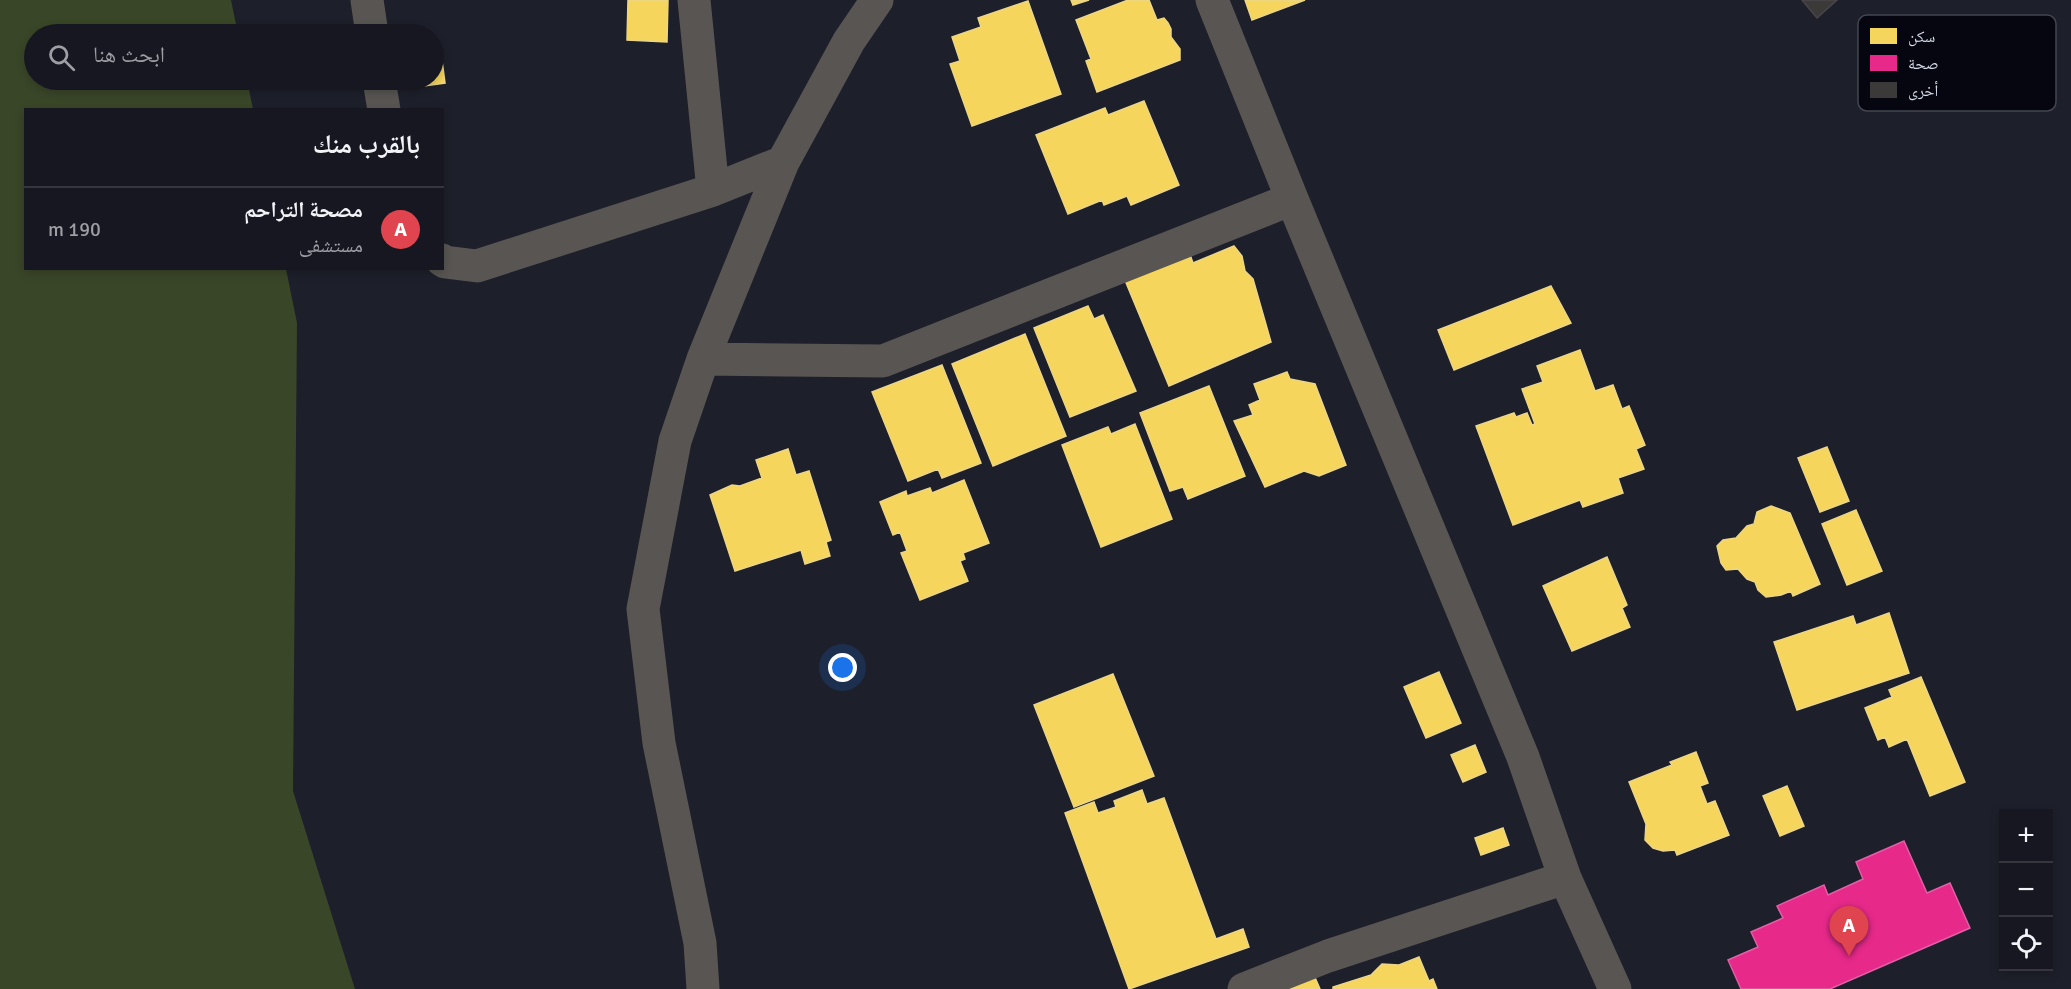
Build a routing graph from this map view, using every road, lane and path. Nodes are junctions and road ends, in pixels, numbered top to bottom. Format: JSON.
{"nodes":[{"id":1,"x":367,"y":0,"type":"edge"},
{"id":2,"x":694,"y":0,"type":"edge"},
{"id":3,"x":877,"y":0,"type":"edge"},
{"id":4,"x":1212,"y":0,"type":"edge"},
{"id":5,"x":371,"y":24,"type":"edge"},
{"id":6,"x":381,"y":90,"type":"edge"},
{"id":7,"x":384,"y":108,"type":"edge"},
{"id":8,"x":783,"y":162,"type":"junction"},
{"id":9,"x":712,"y":189,"type":"junction"},
{"id":10,"x":1292,"y":199,"type":"junction"},
{"id":11,"x":444,"y":261,"type":"edge"},
{"id":12,"x":703,"y":359,"type":"junction"},
{"id":13,"x":1565,"y":878,"type":"junction"},
{"id":14,"x":704,"y":989,"type":"edge"},
{"id":15,"x":1244,"y":989,"type":"edge"},
{"id":16,"x":1615,"y":989,"type":"edge"}],
"edges":[{"from":1,"to":5,"type":"street"},
{"from":2,"to":9,"type":"street"},
{"from":3,"to":8,"type":"street"},
{"from":4,"to":10,"type":"street"},
{"from":6,"to":7,"type":"street"},
{"from":8,"to":9,"type":"street"},
{"from":8,"to":12,"type":"street"},
{"from":9,"to":11,"type":"street"},
{"from":10,"to":12,"type":"street"},
{"from":10,"to":13,"type":"street"},
{"from":12,"to":14,"type":"street"},
{"from":13,"to":15,"type":"street"},
{"from":13,"to":16,"type":"street"}]}
